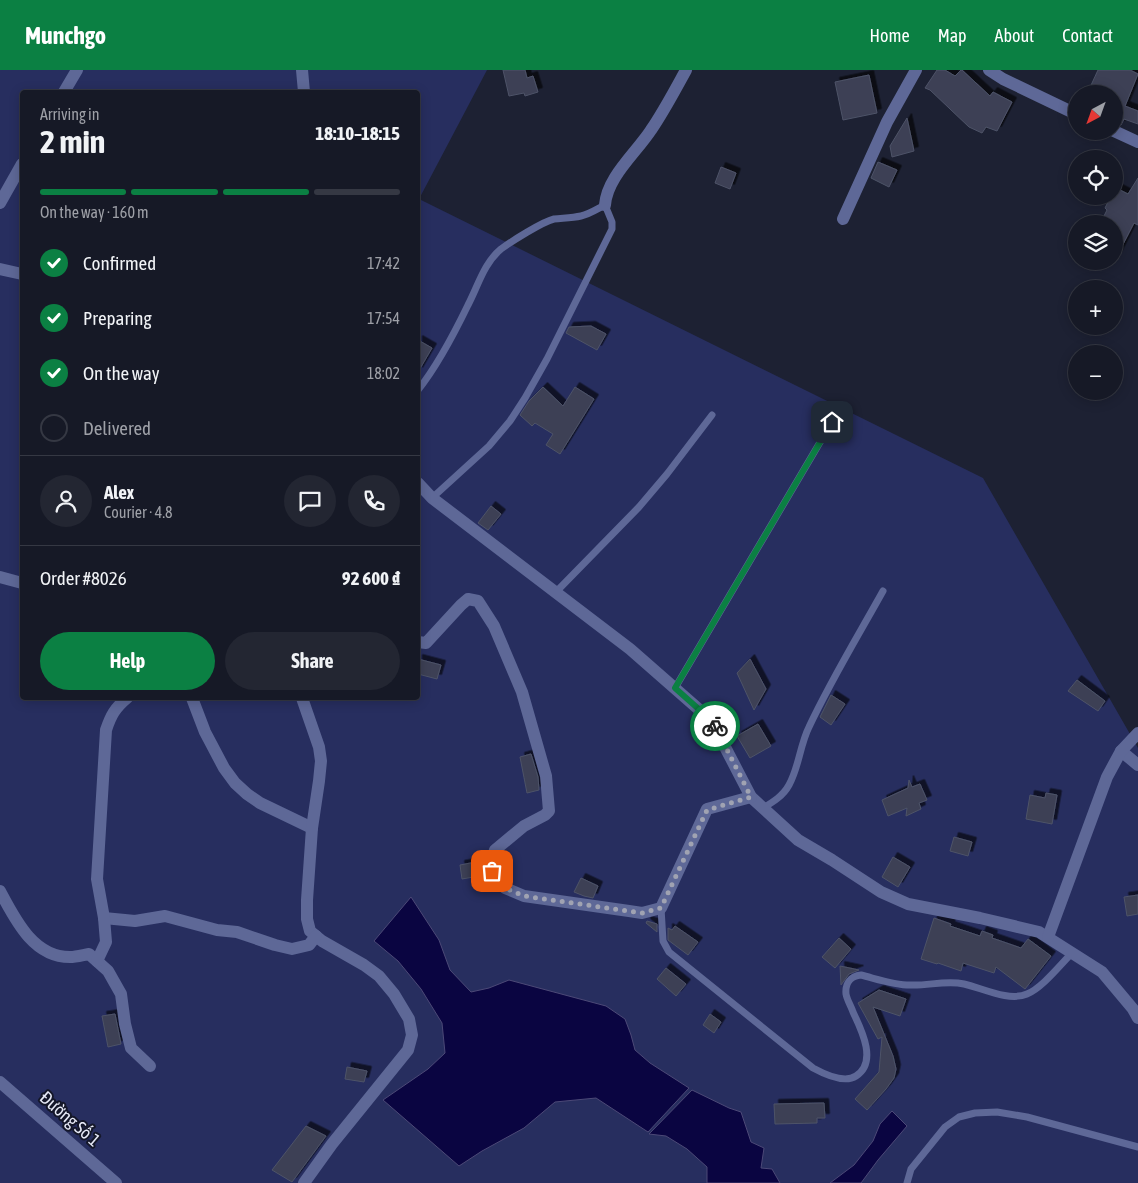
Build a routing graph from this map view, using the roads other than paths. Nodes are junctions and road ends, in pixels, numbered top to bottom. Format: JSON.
{"nodes":[{"id":1,"x":77,"y":70,"type":"edge"},
{"id":2,"x":302,"y":70,"type":"edge"},
{"id":3,"x":686,"y":70,"type":"edge"},
{"id":4,"x":916,"y":70,"type":"edge"},
{"id":5,"x":989,"y":70,"type":"edge"},
{"id":6,"x":65,"y":90,"type":"edge"},
{"id":7,"x":304,"y":90,"type":"edge"},
{"id":8,"x":1068,"y":110,"type":"edge"},
{"id":9,"x":1123,"y":135,"type":"edge"},
{"id":10,"x":1138,"y":142,"type":"edge"},
{"id":11,"x":20,"y":168,"type":"edge"},
{"id":12,"x":0,"y":203,"type":"edge"},
{"id":13,"x":605,"y":205,"type":"junction"},
{"id":14,"x":842,"y":219,"type":"dead end"},
{"id":15,"x":0,"y":269,"type":"edge"},
{"id":16,"x":20,"y":274,"type":"edge"},
{"id":17,"x":420,"y":387,"type":"edge"},
{"id":18,"x":712,"y":415,"type":"dead end"},
{"id":19,"x":832,"y":422,"type":"dead end"},
{"id":20,"x":425,"y":491,"type":"edge"},
{"id":21,"x":0,"y":577,"type":"edge"},
{"id":22,"x":20,"y":582,"type":"edge"},
{"id":23,"x":883,"y":592,"type":"dead end"},
{"id":24,"x":555,"y":593,"type":"junction"},
{"id":25,"x":420,"y":642,"type":"edge"},
{"id":26,"x":675,"y":688,"type":"junction"},
{"id":27,"x":125,"y":700,"type":"edge"},
{"id":28,"x":193,"y":700,"type":"edge"},
{"id":29,"x":303,"y":700,"type":"edge"},
{"id":30,"x":1138,"y":733,"type":"edge"},
{"id":31,"x":1121,"y":751,"type":"junction"},
{"id":32,"x":1138,"y":765,"type":"edge"},
{"id":33,"x":751,"y":797,"type":"junction"},
{"id":34,"x":763,"y":808,"type":"junction"},
{"id":35,"x":312,"y":828,"type":"junction"},
{"id":36,"x":0,"y":891,"type":"edge"},
{"id":37,"x":661,"y":908,"type":"junction"},
{"id":38,"x":104,"y":918,"type":"junction"},
{"id":39,"x":316,"y":936,"type":"junction"},
{"id":40,"x":1048,"y":937,"type":"junction"},
{"id":41,"x":1072,"y":953,"type":"junction"},
{"id":42,"x":98,"y":962,"type":"junction"},
{"id":43,"x":1138,"y":1018,"type":"edge"},
{"id":44,"x":150,"y":1066,"type":"dead end"},
{"id":45,"x":0,"y":1082,"type":"edge"},
{"id":46,"x":1138,"y":1147,"type":"edge"},
{"id":47,"x":116,"y":1183,"type":"edge"},
{"id":48,"x":304,"y":1183,"type":"edge"},
{"id":49,"x":907,"y":1183,"type":"edge"}],
"edges":[{"from":1,"to":6,"type":"street"},
{"from":2,"to":7,"type":"street"},
{"from":3,"to":13,"type":"street"},
{"from":4,"to":14,"type":"street"},
{"from":5,"to":8,"type":"street"},
{"from":9,"to":10,"type":"street"},
{"from":11,"to":12,"type":"street"},
{"from":13,"to":17,"type":"lane"},
{"from":13,"to":20,"type":"lane"},
{"from":15,"to":16,"type":"street"},
{"from":18,"to":24,"type":"lane"},
{"from":19,"to":26,"type":"lane"},
{"from":20,"to":24,"type":"street"},
{"from":21,"to":22,"type":"street"},
{"from":23,"to":34,"type":"lane"},
{"from":24,"to":26,"type":"street"},
{"from":25,"to":37,"type":"street"},
{"from":26,"to":33,"type":"street"},
{"from":27,"to":38,"type":"street"},
{"from":28,"to":35,"type":"street"},
{"from":29,"to":35,"type":"street"},
{"from":30,"to":31,"type":"street"},
{"from":31,"to":32,"type":"street"},
{"from":31,"to":40,"type":"street"},
{"from":33,"to":34,"type":"street"},
{"from":33,"to":37,"type":"street"},
{"from":34,"to":40,"type":"street"},
{"from":35,"to":39,"type":"street"},
{"from":36,"to":42,"type":"street"},
{"from":37,"to":41,"type":"lane"},
{"from":38,"to":39,"type":"street"},
{"from":38,"to":42,"type":"street"},
{"from":39,"to":48,"type":"street"},
{"from":40,"to":41,"type":"street"},
{"from":41,"to":43,"type":"street"},
{"from":42,"to":44,"type":"street"},
{"from":45,"to":47,"type":"street","name":"Đường Số 1"},
{"from":46,"to":49,"type":"lane"}]}
